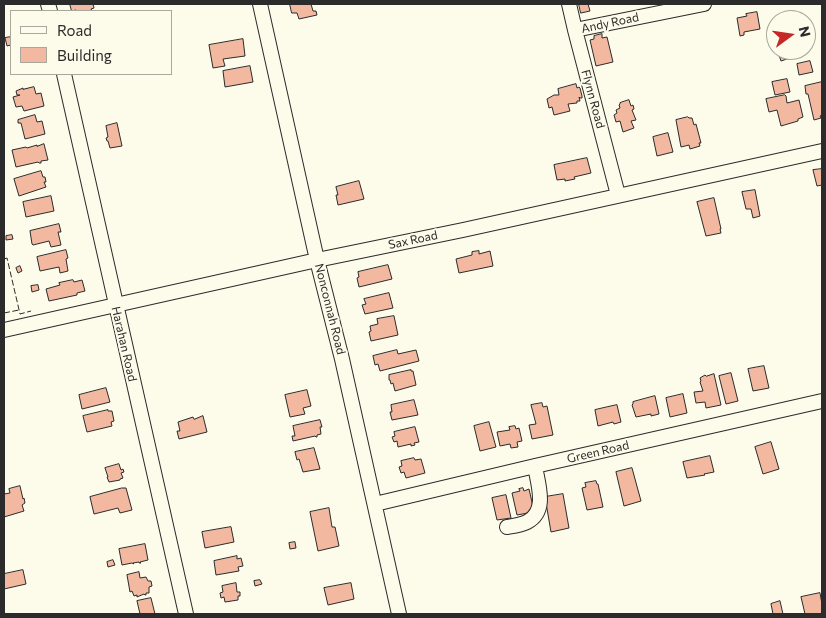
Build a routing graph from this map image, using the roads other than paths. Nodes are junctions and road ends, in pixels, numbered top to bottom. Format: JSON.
{"nodes":[{"id":1,"x":260,"y":4,"type":"edge"},
{"id":2,"x":570,"y":4,"type":"edge"},
{"id":3,"x":704,"y":4,"type":"edge"},
{"id":4,"x":575,"y":30,"type":"junction"},
{"id":5,"x":64,"y":75,"type":"edge"},
{"id":6,"x":822,"y":151,"type":"edge"},
{"id":7,"x":618,"y":195,"type":"junction"},
{"id":8,"x":318,"y":260,"type":"junction"},
{"id":9,"x":116,"y":306,"type":"junction"},
{"id":10,"x":4,"y":330,"type":"edge"},
{"id":11,"x":822,"y":401,"type":"edge"},
{"id":12,"x":535,"y":466,"type":"junction"},
{"id":13,"x":375,"y":504,"type":"junction"},
{"id":14,"x":507,"y":527,"type":"dead end"},
{"id":15,"x":186,"y":614,"type":"edge"},
{"id":16,"x":399,"y":614,"type":"edge"}],
"edges":[{"from":1,"to":8,"type":"street","name":"Nonconnah Road"},
{"from":2,"to":4,"type":"street","name":"Flynn Road"},
{"from":3,"to":4,"type":"street","name":"Andy Road"},
{"from":4,"to":7,"type":"street","name":"Flynn Road"},
{"from":5,"to":9,"type":"street","name":"Harahan Road"},
{"from":6,"to":7,"type":"street","name":"Sax Road"},
{"from":7,"to":8,"type":"street","name":"Sax Road"},
{"from":8,"to":9,"type":"street","name":"Sax Road"},
{"from":8,"to":13,"type":"street","name":"Nonconnah Road"},
{"from":9,"to":10,"type":"street","name":"Sax Road"},
{"from":9,"to":15,"type":"street","name":"Harahan Road"},
{"from":11,"to":12,"type":"street","name":"Green Road"},
{"from":12,"to":13,"type":"street","name":"Green Road"},
{"from":12,"to":14,"type":"street"},
{"from":13,"to":16,"type":"street","name":"Nonconnah Road"}]}
